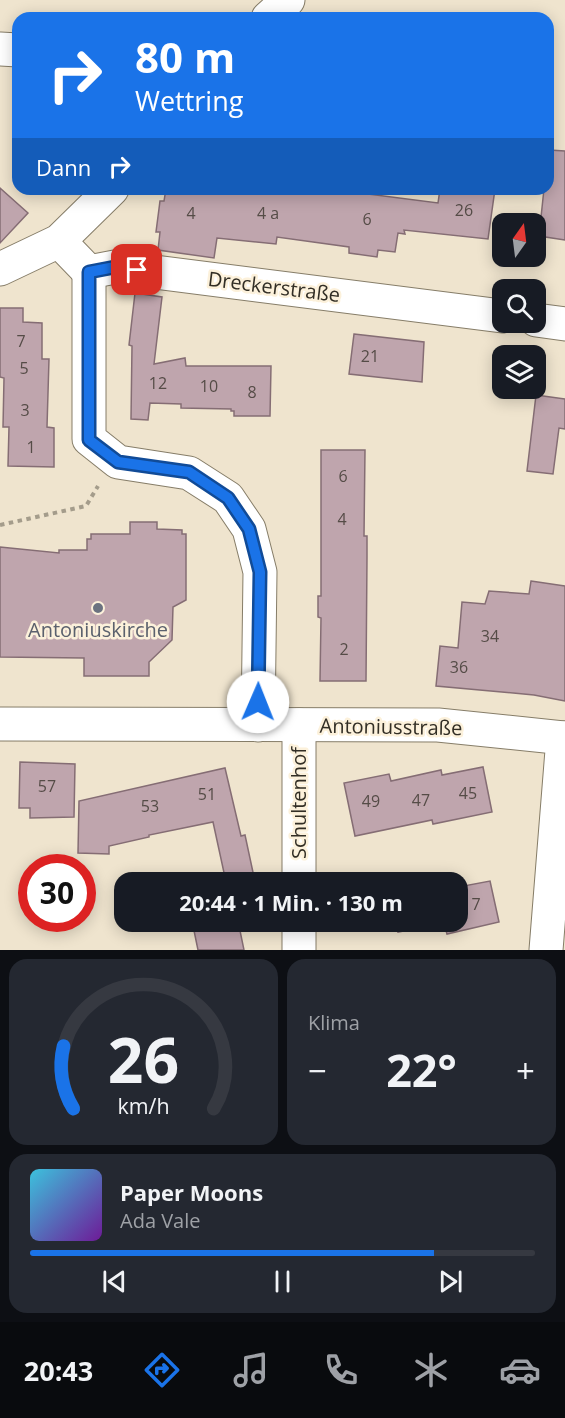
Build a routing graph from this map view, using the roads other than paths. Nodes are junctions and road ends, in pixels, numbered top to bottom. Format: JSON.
{"nodes":[{"id":1,"x":288,"y":0,"type":"edge"},
{"id":2,"x":275,"y":12,"type":"edge"},
{"id":3,"x":106,"y":195,"type":"edge"},
{"id":4,"x":59,"y":241,"type":"junction"},
{"id":5,"x":0,"y":269,"type":"edge"},
{"id":6,"x":89,"y":272,"type":"junction"},
{"id":7,"x":492,"y":315,"type":"edge"},
{"id":8,"x":546,"y":321,"type":"edge"},
{"id":9,"x":565,"y":324,"type":"edge"},
{"id":10,"x":0,"y":724,"type":"edge"},
{"id":11,"x":258,"y":725,"type":"junction"},
{"id":12,"x":299,"y":725,"type":"junction"},
{"id":13,"x":564,"y":738,"type":"edge"},
{"id":14,"x":299,"y":872,"type":"edge"},
{"id":15,"x":299,"y":932,"type":"edge"},
{"id":16,"x":299,"y":950,"type":"edge"},
{"id":17,"x":546,"y":950,"type":"edge"}],
"edges":[{"from":1,"to":2,"type":"street"},
{"from":3,"to":4,"type":"street"},
{"from":4,"to":5,"type":"street"},
{"from":4,"to":6,"type":"street"},
{"from":6,"to":7,"type":"street","name":"Dreckerstraße"},
{"from":6,"to":11,"type":"street"},
{"from":8,"to":9,"type":"street"},
{"from":10,"to":11,"type":"street","name":"Antoniusstraße"},
{"from":11,"to":12,"type":"street","name":"Antoniusstraße"},
{"from":12,"to":13,"type":"street","name":"Antoniusstraße"},
{"from":12,"to":14,"type":"street","name":"Schultenhof"},
{"from":13,"to":17,"type":"street"},
{"from":15,"to":16,"type":"street"}]}
